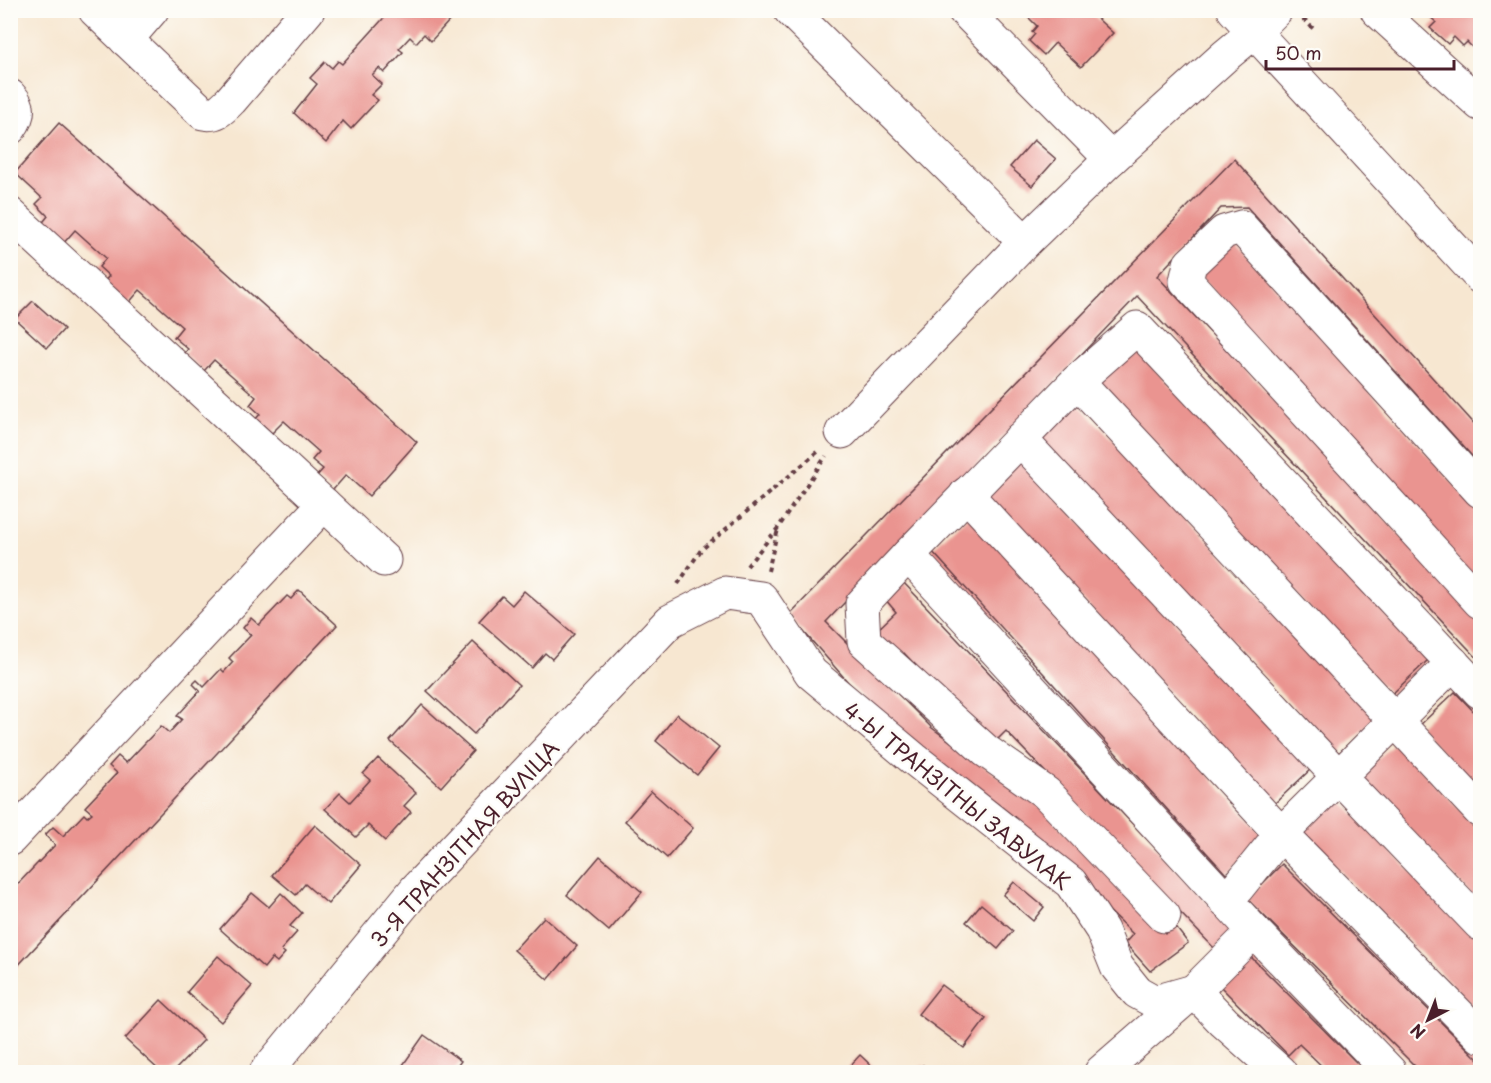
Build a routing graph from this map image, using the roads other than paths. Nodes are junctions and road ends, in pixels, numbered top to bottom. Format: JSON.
{"nodes":[{"id":1,"x":95,"y":10,"type":"edge"},
{"id":2,"x":152,"y":10,"type":"edge"},
{"id":3,"x":308,"y":10,"type":"edge"},
{"id":4,"x":790,"y":10,"type":"edge"},
{"id":5,"x":964,"y":10,"type":"edge"},
{"id":6,"x":1377,"y":10,"type":"edge"},
{"id":7,"x":1255,"y":18,"type":"edge"},
{"id":8,"x":126,"y":40,"type":"junction"},
{"id":9,"x":10,"y":96,"type":"edge"},
{"id":10,"x":1480,"y":104,"type":"edge"},
{"id":11,"x":10,"y":128,"type":"edge"},
{"id":12,"x":1111,"y":159,"type":"junction"},
{"id":13,"x":13,"y":221,"type":"edge"},
{"id":14,"x":1024,"y":242,"type":"junction"},
{"id":15,"x":1480,"y":277,"type":"edge"},
{"id":16,"x":1077,"y":381,"type":"junction"},
{"id":17,"x":842,"y":432,"type":"road end"},
{"id":18,"x":1020,"y":439,"type":"junction"},
{"id":19,"x":1480,"y":491,"type":"edge"},
{"id":20,"x":966,"y":494,"type":"junction"},
{"id":21,"x":324,"y":504,"type":"junction"},
{"id":22,"x":908,"y":555,"type":"junction"},
{"id":23,"x":384,"y":560,"type":"dead end"},
{"id":24,"x":1480,"y":602,"type":"edge"},
{"id":25,"x":669,"y":621,"type":"joint"},
{"id":26,"x":1453,"y":663,"type":"junction"},
{"id":27,"x":1480,"y":692,"type":"edge"},
{"id":28,"x":1394,"y":720,"type":"junction"},
{"id":29,"x":1338,"y":776,"type":"junction"},
{"id":30,"x":1480,"y":811,"type":"edge"},
{"id":31,"x":1281,"y":834,"type":"junction"},
{"id":32,"x":10,"y":839,"type":"edge"},
{"id":33,"x":1226,"y":902,"type":"junction"},
{"id":34,"x":1164,"y":916,"type":"dead end"},
{"id":35,"x":1480,"y":924,"type":"edge"},
{"id":36,"x":1254,"y":932,"type":"junction"},
{"id":37,"x":1194,"y":991,"type":"junction"},
{"id":38,"x":1480,"y":1036,"type":"edge"},
{"id":39,"x":266,"y":1072,"type":"edge"},
{"id":40,"x":1101,"y":1072,"type":"edge"},
{"id":41,"x":1280,"y":1072,"type":"edge"},
{"id":42,"x":1390,"y":1072,"type":"edge"}],
"edges":[{"from":1,"to":8,"type":"street"},
{"from":2,"to":8,"type":"street"},
{"from":3,"to":8,"type":"street"},
{"from":4,"to":14,"type":"street"},
{"from":5,"to":12,"type":"street"},
{"from":6,"to":10,"type":"street"},
{"from":7,"to":12,"type":"street"},
{"from":7,"to":15,"type":"street"},
{"from":9,"to":11,"type":"street"},
{"from":12,"to":14,"type":"street"},
{"from":13,"to":21,"type":"street"},
{"from":14,"to":17,"type":"street"},
{"from":16,"to":18,"type":"street"},
{"from":16,"to":26,"type":"street"},
{"from":16,"to":28,"type":"street"},
{"from":18,"to":20,"type":"street"},
{"from":18,"to":29,"type":"street"},
{"from":19,"to":24,"type":"street"},
{"from":20,"to":22,"type":"street"},
{"from":20,"to":31,"type":"street"},
{"from":21,"to":23,"type":"street"},
{"from":21,"to":32,"type":"street"},
{"from":22,"to":33,"type":"street"},
{"from":22,"to":34,"type":"street"},
{"from":25,"to":37,"type":"street","name":"4-Ы ТРАНЗІТНЫ ЗАВУЛАК"},
{"from":25,"to":39,"type":"street","name":"3-Я ТРАНЗІТНАЯ ВУЛІЦА"},
{"from":26,"to":27,"type":"street"},
{"from":26,"to":28,"type":"street"},
{"from":28,"to":29,"type":"street"},
{"from":28,"to":30,"type":"street"},
{"from":29,"to":31,"type":"street"},
{"from":29,"to":35,"type":"street"},
{"from":31,"to":33,"type":"street"},
{"from":31,"to":38,"type":"street"},
{"from":33,"to":36,"type":"street"},
{"from":36,"to":37,"type":"street"},
{"from":36,"to":42,"type":"street"},
{"from":37,"to":40,"type":"street"},
{"from":37,"to":41,"type":"street"}]}
